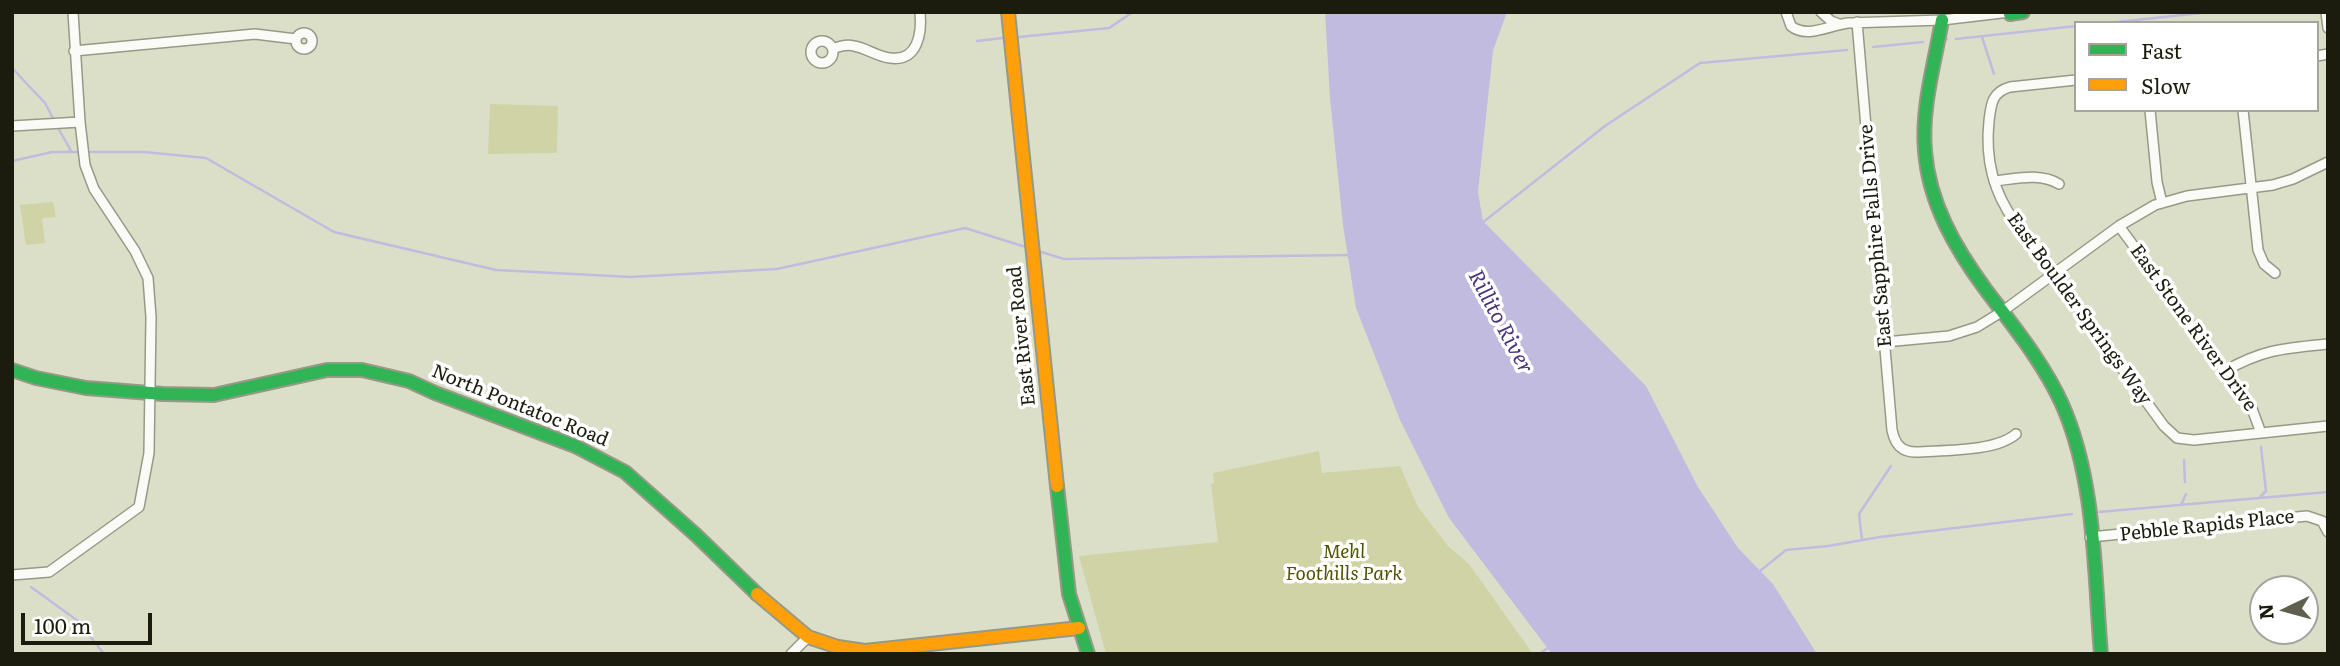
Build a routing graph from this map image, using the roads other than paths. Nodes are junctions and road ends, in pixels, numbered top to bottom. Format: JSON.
{"nodes":[{"id":1,"x":73,"y":12,"type":"edge"},
{"id":2,"x":920,"y":12,"type":"edge"},
{"id":3,"x":1008,"y":12,"type":"edge"},
{"id":4,"x":1786,"y":12,"type":"edge"},
{"id":5,"x":1821,"y":12,"type":"edge"},
{"id":6,"x":2326,"y":12,"type":"edge"},
{"id":7,"x":2015,"y":13,"type":"edge"},
{"id":8,"x":1992,"y":14,"type":"edge"},
{"id":9,"x":1942,"y":20,"type":"junction"},
{"id":10,"x":1857,"y":22,"type":"junction"},
{"id":11,"x":1839,"y":24,"type":"junction"},
{"id":12,"x":2328,"y":28,"type":"edge"},
{"id":13,"x":296,"y":39,"type":"dead end"},
{"id":14,"x":833,"y":49,"type":"dead end"},
{"id":15,"x":74,"y":51,"type":"junction"},
{"id":16,"x":2074,"y":80,"type":"edge"},
{"id":17,"x":2150,"y":112,"type":"edge"},
{"id":18,"x":2243,"y":112,"type":"edge"},
{"id":19,"x":80,"y":122,"type":"junction"},
{"id":20,"x":12,"y":125,"type":"edge"},
{"id":21,"x":2328,"y":162,"type":"edge"},
{"id":22,"x":1994,"y":181,"type":"junction"},
{"id":23,"x":2059,"y":184,"type":"dead end"},
{"id":24,"x":2251,"y":189,"type":"junction"},
{"id":25,"x":2162,"y":203,"type":"junction"},
{"id":26,"x":2119,"y":226,"type":"junction"},
{"id":27,"x":2275,"y":274,"type":"dead end"},
{"id":28,"x":2053,"y":275,"type":"junction"},
{"id":29,"x":2003,"y":311,"type":"junction"},
{"id":30,"x":1885,"y":342,"type":"junction"},
{"id":31,"x":2328,"y":344,"type":"edge"},
{"id":32,"x":12,"y":370,"type":"edge"},
{"id":33,"x":2225,"y":371,"type":"junction"},
{"id":34,"x":150,"y":394,"type":"junction"},
{"id":35,"x":2328,"y":426,"type":"edge"},
{"id":36,"x":2261,"y":433,"type":"junction"},
{"id":37,"x":2016,"y":434,"type":"dead end"},
{"id":38,"x":2328,"y":532,"type":"edge"},
{"id":39,"x":2090,"y":537,"type":"junction"},
{"id":40,"x":12,"y":575,"type":"edge"},
{"id":41,"x":1079,"y":628,"type":"junction"},
{"id":42,"x":808,"y":636,"type":"junction"},
{"id":43,"x":791,"y":654,"type":"edge"},
{"id":44,"x":1088,"y":654,"type":"edge"},
{"id":45,"x":2101,"y":654,"type":"edge"}],
"edges":[{"from":1,"to":15,"type":"street"},
{"from":2,"to":14,"type":"street"},
{"from":3,"to":41,"type":"street","name":"East River Road"},
{"from":4,"to":11,"type":"street"},
{"from":5,"to":11,"type":"street"},
{"from":6,"to":12,"type":"street"},
{"from":7,"to":8,"type":"street"},
{"from":8,"to":9,"type":"street"},
{"from":9,"to":10,"type":"street"},
{"from":9,"to":29,"type":"street"},
{"from":10,"to":11,"type":"street"},
{"from":10,"to":30,"type":"street","name":"East Sapphire Falls Drive"},
{"from":13,"to":15,"type":"street"},
{"from":15,"to":19,"type":"street"},
{"from":16,"to":22,"type":"street","name":"East Boulder Springs Way"},
{"from":17,"to":25,"type":"street"},
{"from":18,"to":24,"type":"street"},
{"from":19,"to":20,"type":"street"},
{"from":19,"to":34,"type":"street"},
{"from":21,"to":24,"type":"street"},
{"from":22,"to":23,"type":"street"},
{"from":22,"to":28,"type":"street","name":"East Boulder Springs Way"},
{"from":24,"to":25,"type":"street"},
{"from":24,"to":27,"type":"street"},
{"from":25,"to":26,"type":"street"},
{"from":26,"to":28,"type":"street"},
{"from":26,"to":33,"type":"street","name":"East Stone River Drive"},
{"from":28,"to":29,"type":"street"},
{"from":28,"to":36,"type":"street","name":"East Boulder Springs Way"},
{"from":29,"to":30,"type":"street"},
{"from":29,"to":39,"type":"street"},
{"from":30,"to":37,"type":"street","name":"East Sapphire Falls Drive"},
{"from":31,"to":33,"type":"street"},
{"from":32,"to":34,"type":"street","name":"North Pontatoc Road"},
{"from":33,"to":36,"type":"street","name":"East Stone River Drive"},
{"from":34,"to":40,"type":"street"},
{"from":34,"to":42,"type":"street","name":"North Pontatoc Road"},
{"from":35,"to":36,"type":"street"},
{"from":38,"to":39,"type":"street","name":"Pebble Rapids Place"},
{"from":39,"to":45,"type":"street"},
{"from":41,"to":42,"type":"street","name":"North Pontatoc Road"},
{"from":41,"to":44,"type":"street","name":"East River Road"},
{"from":42,"to":43,"type":"street"}]}
